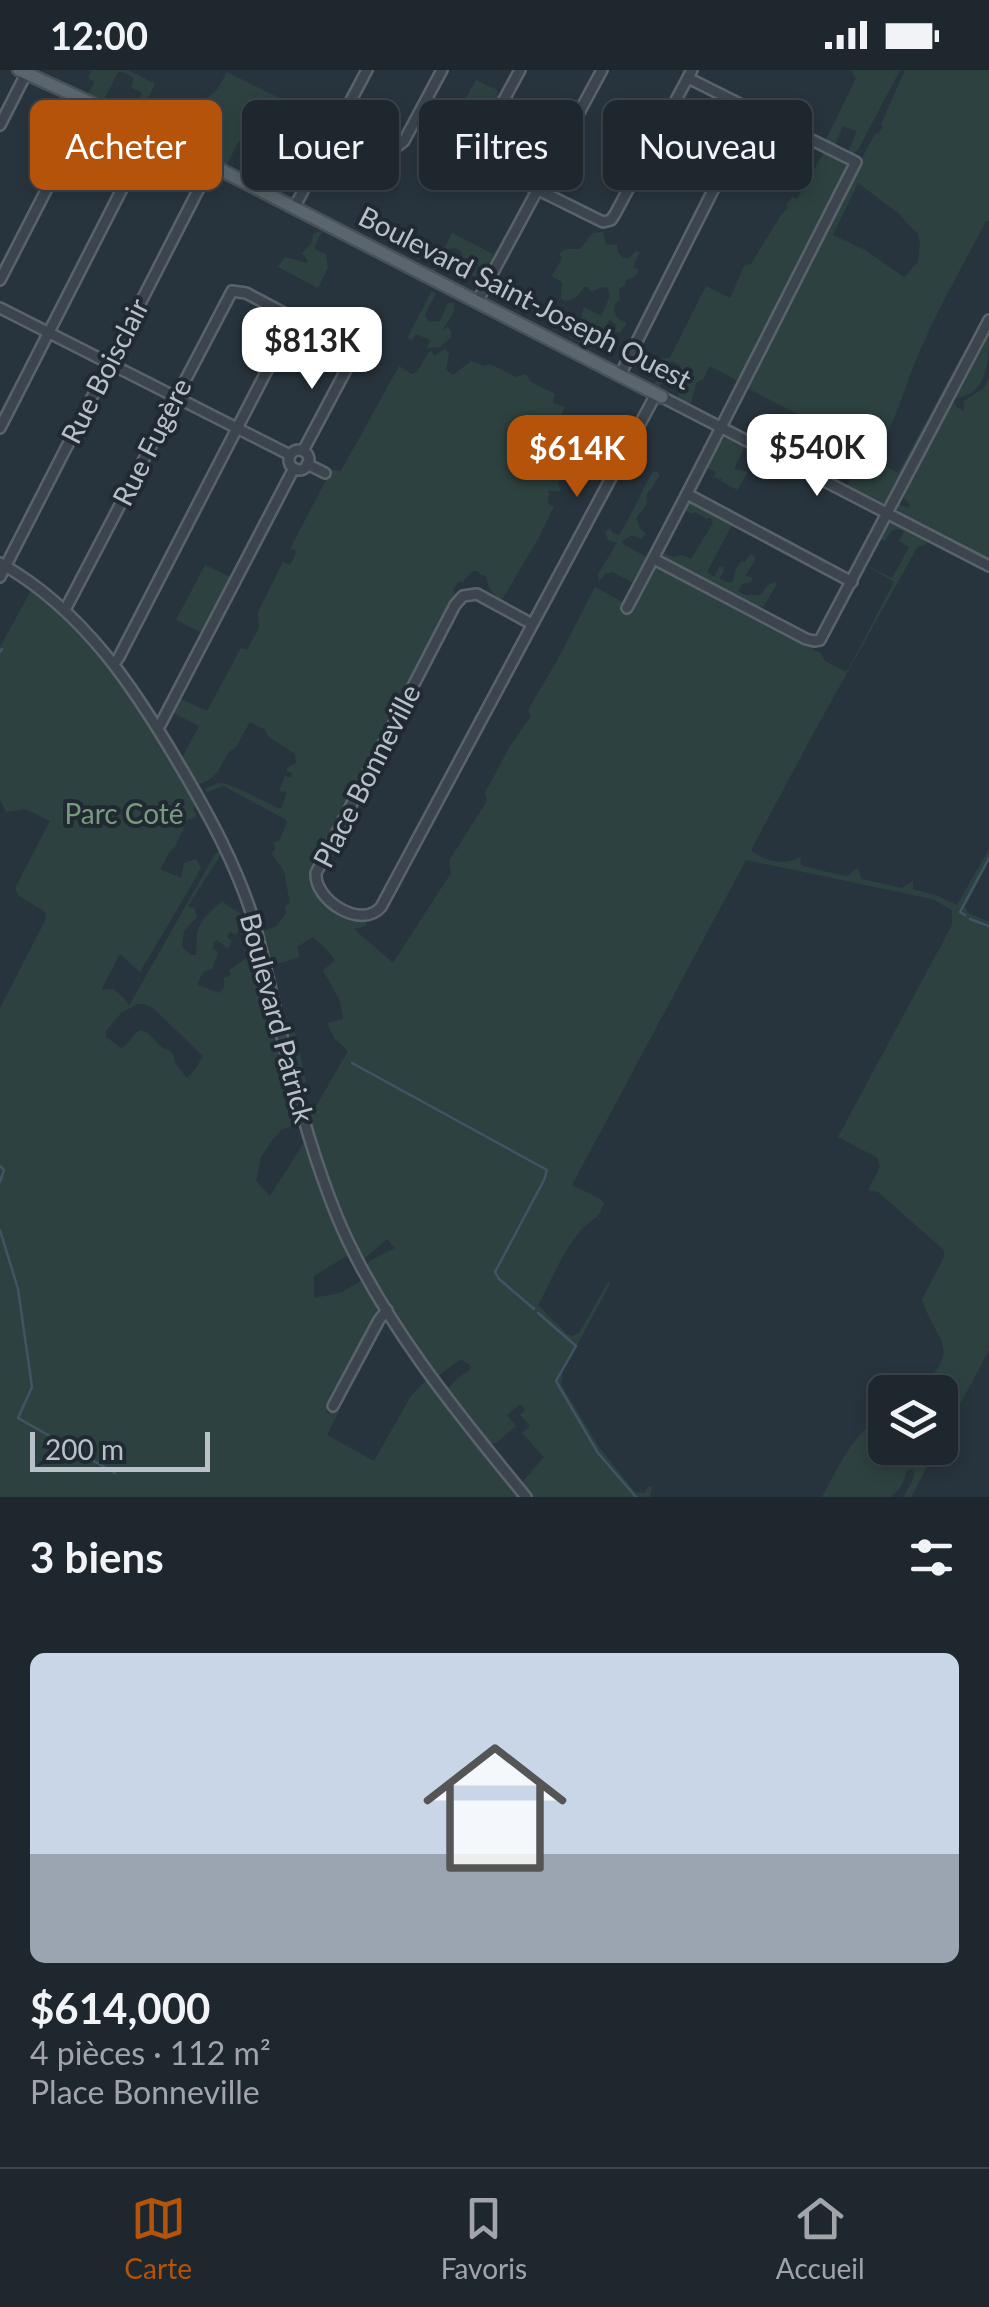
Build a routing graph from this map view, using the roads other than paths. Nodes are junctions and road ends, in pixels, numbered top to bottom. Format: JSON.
{"nodes":[{"id":1,"x":367,"y":70,"type":"edge"},
{"id":2,"x":442,"y":70,"type":"edge"},
{"id":3,"x":520,"y":70,"type":"edge"},
{"id":4,"x":602,"y":70,"type":"edge"},
{"id":5,"x":28,"y":71,"type":"edge"},
{"id":6,"x":690,"y":74,"type":"edge"},
{"id":7,"x":85,"y":100,"type":"edge"},
{"id":8,"x":351,"y":100,"type":"edge"},
{"id":9,"x":734,"y":100,"type":"edge"},
{"id":10,"x":0,"y":125,"type":"edge"},
{"id":11,"x":812,"y":140,"type":"edge"},
{"id":12,"x":399,"y":144,"type":"edge"},
{"id":13,"x":222,"y":171,"type":"edge"},
{"id":14,"x":46,"y":190,"type":"edge"},
{"id":15,"x":121,"y":190,"type":"edge"},
{"id":16,"x":198,"y":190,"type":"edge"},
{"id":17,"x":303,"y":190,"type":"edge"},
{"id":18,"x":713,"y":190,"type":"edge"},
{"id":19,"x":537,"y":191,"type":"junction"},
{"id":20,"x":294,"y":208,"type":"junction"},
{"id":21,"x":0,"y":280,"type":"edge"},
{"id":22,"x":477,"y":302,"type":"junction"},
{"id":23,"x":0,"y":308,"type":"edge"},
{"id":24,"x":294,"y":318,"type":"junction"},
{"id":25,"x":989,"y":320,"type":"edge"},
{"id":26,"x":49,"y":332,"type":"junction"},
{"id":27,"x":110,"y":363,"type":"junction"},
{"id":28,"x":620,"y":376,"type":"junction"},
{"id":29,"x":659,"y":395,"type":"junction"},
{"id":30,"x":175,"y":397,"type":"junction"},
{"id":31,"x":0,"y":428,"type":"edge"},
{"id":32,"x":236,"y":428,"type":"junction"},
{"id":33,"x":722,"y":428,"type":"junction"},
{"id":34,"x":303,"y":452,"type":"junction"},
{"id":35,"x":290,"y":455,"type":"junction"},
{"id":36,"x":307,"y":464,"type":"junction"},
{"id":37,"x":294,"y":468,"type":"junction"},
{"id":38,"x":325,"y":473,"type":"dead end"},
{"id":39,"x":687,"y":494,"type":"junction"},
{"id":40,"x":887,"y":514,"type":"junction"},
{"id":41,"x":654,"y":559,"type":"junction"},
{"id":42,"x":3,"y":564,"type":"edge"},
{"id":43,"x":989,"y":566,"type":"edge"},
{"id":44,"x":0,"y":577,"type":"edge"},
{"id":45,"x":852,"y":582,"type":"junction"},
{"id":46,"x":627,"y":608,"type":"dead end"},
{"id":47,"x":65,"y":610,"type":"junction"},
{"id":48,"x":532,"y":624,"type":"junction"},
{"id":49,"x":114,"y":664,"type":"junction"},
{"id":50,"x":158,"y":730,"type":"junction"},
{"id":51,"x":387,"y":1310,"type":"junction"},
{"id":52,"x":333,"y":1406,"type":"dead end"},
{"id":53,"x":526,"y":1497,"type":"edge"}],
"edges":[{"from":1,"to":8,"type":"street"},
{"from":2,"to":12,"type":"street"},
{"from":3,"to":19,"type":"street"},
{"from":4,"to":19,"type":"street"},
{"from":5,"to":7,"type":"main road","name":"Boulevard Saint-Joseph Ouest"},
{"from":5,"to":10,"type":"street"},
{"from":6,"to":9,"type":"street"},
{"from":6,"to":19,"type":"street"},
{"from":11,"to":33,"type":"street"},
{"from":13,"to":20,"type":"main road","name":"Boulevard Saint-Joseph Ouest"},
{"from":14,"to":21,"type":"street"},
{"from":15,"to":26,"type":"street"},
{"from":16,"to":27,"type":"street","name":"Rue Boisclair"},
{"from":17,"to":20,"type":"street"},
{"from":18,"to":28,"type":"street"},
{"from":19,"to":22,"type":"street"},
{"from":20,"to":22,"type":"main road","name":"Boulevard Saint-Joseph Ouest"},
{"from":22,"to":28,"type":"main road","name":"Boulevard Saint-Joseph Ouest"},
{"from":23,"to":26,"type":"street"},
{"from":24,"to":30,"type":"street","name":"Rue Fugère"},
{"from":24,"to":32,"type":"street"},
{"from":24,"to":34,"type":"street","name":"Rue Fugère"},
{"from":25,"to":40,"type":"street"},
{"from":26,"to":27,"type":"street"},
{"from":26,"to":31,"type":"street"},
{"from":27,"to":30,"type":"street"},
{"from":27,"to":42,"type":"street","name":"Rue Boisclair"},
{"from":28,"to":29,"type":"main road","name":"Boulevard Saint-Joseph Ouest"},
{"from":29,"to":33,"type":"street","name":"Boulevard Saint-Joseph Ouest"},
{"from":29,"to":48,"type":"street","name":"Place Bonneville"},
{"from":30,"to":32,"type":"street"},
{"from":30,"to":47,"type":"street","name":"Rue Fugère"},
{"from":32,"to":35,"type":"street"},
{"from":32,"to":49,"type":"street"},
{"from":33,"to":39,"type":"street"},
{"from":33,"to":40,"type":"street","name":"Boulevard Saint-Joseph Ouest"},
{"from":34,"to":35,"type":"street"},
{"from":34,"to":36,"type":"street"},
{"from":35,"to":37,"type":"street"},
{"from":36,"to":37,"type":"street"},
{"from":36,"to":38,"type":"street"},
{"from":37,"to":50,"type":"street"},
{"from":39,"to":41,"type":"street"},
{"from":39,"to":45,"type":"street"},
{"from":40,"to":43,"type":"street","name":"Boulevard Saint-Joseph Ouest"},
{"from":40,"to":45,"type":"street"},
{"from":41,"to":45,"type":"street"},
{"from":41,"to":46,"type":"street"},
{"from":42,"to":44,"type":"street","name":"Rue Boisclair"},
{"from":42,"to":47,"type":"street","name":"Boulevard Patrick"},
{"from":47,"to":49,"type":"street","name":"Boulevard Patrick"},
{"from":48,"to":48,"type":"street","name":"Place Bonneville"},
{"from":49,"to":50,"type":"street","name":"Boulevard Patrick"},
{"from":50,"to":51,"type":"street","name":"Boulevard Patrick"},
{"from":51,"to":52,"type":"street"},
{"from":51,"to":53,"type":"street","name":"Boulevard Patrick"}]}
